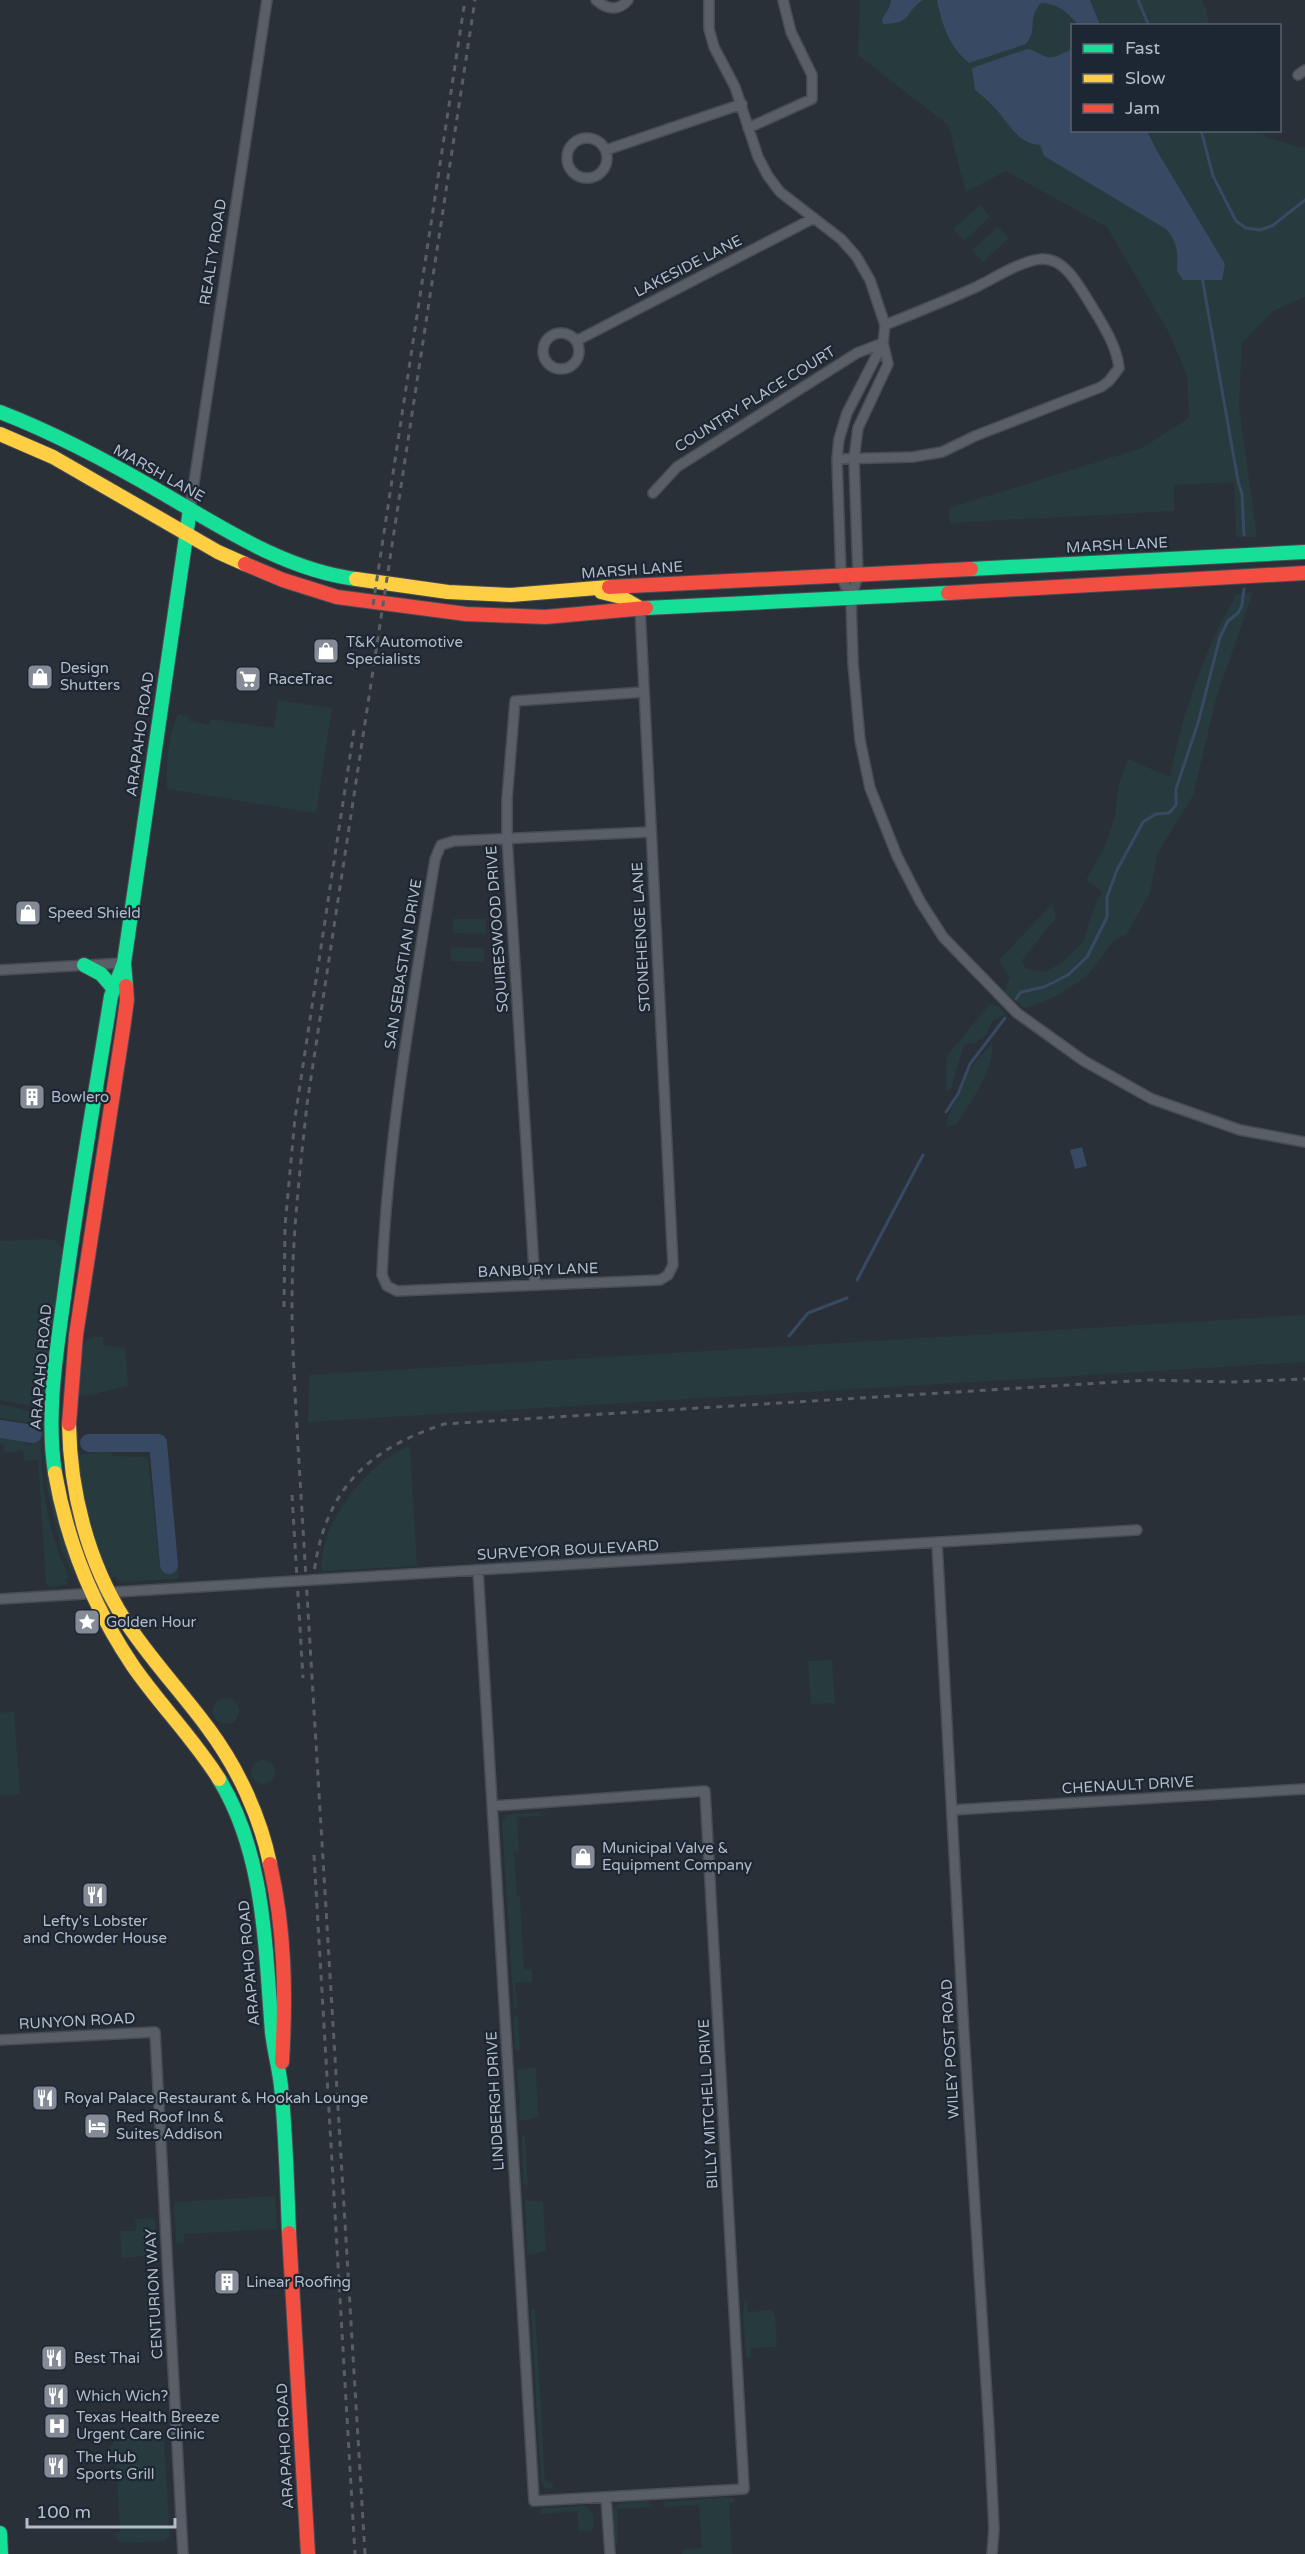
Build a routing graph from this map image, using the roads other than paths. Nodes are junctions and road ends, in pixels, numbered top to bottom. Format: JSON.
{"nodes":[{"id":1,"x":267,"y":0,"type":"edge"},
{"id":2,"x":596,"y":0,"type":"edge"},
{"id":3,"x":628,"y":0,"type":"edge"},
{"id":4,"x":709,"y":0,"type":"edge"},
{"id":5,"x":783,"y":0,"type":"edge"},
{"id":6,"x":742,"y":104,"type":"junction"},
{"id":7,"x":748,"y":128,"type":"junction"},
{"id":8,"x":606,"y":150,"type":"junction"},
{"id":9,"x":814,"y":218,"type":"junction"},
{"id":10,"x":885,"y":325,"type":"junction"},
{"id":11,"x":576,"y":341,"type":"junction"},
{"id":12,"x":883,"y":343,"type":"junction"},
{"id":13,"x":0,"y":412,"type":"edge"},
{"id":14,"x":0,"y":434,"type":"edge"},
{"id":15,"x":837,"y":459,"type":"junction"},
{"id":16,"x":854,"y":459,"type":"junction"},
{"id":17,"x":653,"y":493,"type":"dead end"},
{"id":18,"x":190,"y":509,"type":"junction"},
{"id":19,"x":185,"y":534,"type":"junction"},
{"id":20,"x":1305,"y":552,"type":"edge"},
{"id":21,"x":1305,"y":573,"type":"edge"},
{"id":22,"x":858,"y":575,"type":"junction"},
{"id":23,"x":841,"y":576,"type":"junction"},
{"id":24,"x":697,"y":583,"type":"junction"},
{"id":25,"x":588,"y":589,"type":"junction"},
{"id":26,"x":851,"y":599,"type":"junction"},
{"id":27,"x":640,"y":608,"type":"junction"},
{"id":28,"x":644,"y":692,"type":"junction"},
{"id":29,"x":650,"y":832,"type":"junction"},
{"id":30,"x":507,"y":838,"type":"junction"},
{"id":31,"x":124,"y":963,"type":"junction"},
{"id":32,"x":84,"y":965,"type":"junction"},
{"id":33,"x":0,"y":970,"type":"edge"},
{"id":34,"x":114,"y":989,"type":"junction"},
{"id":35,"x":1305,"y":1142,"type":"edge"},
{"id":36,"x":673,"y":1265,"type":"joint"},
{"id":37,"x":535,"y":1285,"type":"junction"},
{"id":38,"x":398,"y":1291,"type":"joint"},
{"id":39,"x":1137,"y":1530,"type":"dead end"},
{"id":40,"x":937,"y":1543,"type":"junction"},
{"id":41,"x":478,"y":1570,"type":"junction"},
{"id":42,"x":110,"y":1593,"type":"junction"},
{"id":43,"x":92,"y":1594,"type":"junction"},
{"id":44,"x":0,"y":1599,"type":"edge"},
{"id":45,"x":234,"y":1768,"type":"junction"},
{"id":46,"x":218,"y":1777,"type":"junction"},
{"id":47,"x":1305,"y":1789,"type":"edge"},
{"id":48,"x":493,"y":1806,"type":"junction"},
{"id":49,"x":952,"y":1810,"type":"junction"},
{"id":50,"x":155,"y":2032,"type":"joint"},
{"id":51,"x":0,"y":2040,"type":"edge"},
{"id":52,"x":281,"y":2085,"type":"junction"},
{"id":53,"x":606,"y":2497,"type":"junction"},
{"id":54,"x":0,"y":2533,"type":"edge"},
{"id":55,"x":1,"y":2554,"type":"edge"},
{"id":56,"x":183,"y":2554,"type":"edge"},
{"id":57,"x":308,"y":2554,"type":"edge"},
{"id":58,"x":610,"y":2554,"type":"edge"},
{"id":59,"x":992,"y":2554,"type":"edge"}],
"edges":[{"from":1,"to":18,"type":"street","name":"REALTY ROAD"},
{"from":2,"to":3,"type":"street"},
{"from":4,"to":6,"type":"street"},
{"from":5,"to":7,"type":"street"},
{"from":6,"to":7,"type":"street"},
{"from":6,"to":8,"type":"street"},
{"from":7,"to":9,"type":"street"},
{"from":8,"to":8,"type":"street"},
{"from":9,"to":10,"type":"street"},
{"from":9,"to":11,"type":"street","name":"LAKESIDE LANE"},
{"from":10,"to":12,"type":"street"},
{"from":10,"to":16,"type":"street"},
{"from":11,"to":11,"type":"street"},
{"from":12,"to":15,"type":"street"},
{"from":12,"to":16,"type":"street"},
{"from":12,"to":17,"type":"street","name":"COUNTRY PLACE COURT"},
{"from":13,"to":18,"type":"main road","name":"MARSH LANE"},
{"from":14,"to":19,"type":"main road"},
{"from":15,"to":16,"type":"street"},
{"from":15,"to":23,"type":"street"},
{"from":16,"to":22,"type":"street"},
{"from":18,"to":19,"type":"main road","name":"ARAPAHO ROAD"},
{"from":18,"to":25,"type":"main road","name":"MARSH LANE"},
{"from":19,"to":27,"type":"main road"},
{"from":19,"to":31,"type":"main road","name":"ARAPAHO ROAD"},
{"from":20,"to":22,"type":"main road","name":"MARSH LANE"},
{"from":21,"to":26,"type":"main road"},
{"from":22,"to":23,"type":"main road","name":"MARSH LANE"},
{"from":22,"to":26,"type":"street"},
{"from":23,"to":24,"type":"main road","name":"MARSH LANE"},
{"from":23,"to":26,"type":"street"},
{"from":24,"to":25,"type":"main road","name":"MARSH LANE"},
{"from":24,"to":27,"type":"main road"},
{"from":25,"to":27,"type":"main road"},
{"from":26,"to":27,"type":"main road"},
{"from":26,"to":35,"type":"street"},
{"from":27,"to":28,"type":"street","name":"STONEHENGE LANE"},
{"from":28,"to":29,"type":"street","name":"STONEHENGE LANE"},
{"from":28,"to":30,"type":"street","name":"SQUIRESWOOD DRIVE"},
{"from":29,"to":30,"type":"street","name":"SAN SEBASTIAN DRIVE"},
{"from":29,"to":36,"type":"street","name":"STONEHENGE LANE"},
{"from":30,"to":37,"type":"street","name":"SQUIRESWOOD DRIVE"},
{"from":30,"to":38,"type":"street","name":"SAN SEBASTIAN DRIVE"},
{"from":31,"to":32,"type":"street"},
{"from":31,"to":34,"type":"main road","name":"ARAPAHO ROAD"},
{"from":31,"to":42,"type":"main road","name":"ARAPAHO ROAD"},
{"from":32,"to":33,"type":"street"},
{"from":32,"to":34,"type":"main road"},
{"from":34,"to":43,"type":"main road","name":"ARAPAHO ROAD"},
{"from":36,"to":37,"type":"street","name":"BANBURY LANE"},
{"from":37,"to":38,"type":"street","name":"BANBURY LANE"},
{"from":39,"to":40,"type":"street","name":"SURVEYOR BOULEVARD"},
{"from":40,"to":41,"type":"street","name":"SURVEYOR BOULEVARD"},
{"from":40,"to":49,"type":"street","name":"WILEY POST ROAD"},
{"from":41,"to":42,"type":"street","name":"SURVEYOR BOULEVARD"},
{"from":41,"to":48,"type":"street","name":"LINDBERGH DRIVE"},
{"from":42,"to":43,"type":"street","name":"SURVEYOR BOULEVARD"},
{"from":42,"to":45,"type":"main road","name":"ARAPAHO ROAD"},
{"from":43,"to":44,"type":"street","name":"SURVEYOR BOULEVARD"},
{"from":43,"to":46,"type":"main road","name":"ARAPAHO ROAD"},
{"from":45,"to":46,"type":"main road"},
{"from":45,"to":52,"type":"main road","name":"ARAPAHO ROAD"},
{"from":46,"to":52,"type":"main road","name":"ARAPAHO ROAD"},
{"from":47,"to":49,"type":"street","name":"CHENAULT DRIVE"},
{"from":48,"to":53,"type":"street","name":"LINDBERGH DRIVE"},
{"from":48,"to":53,"type":"street","name":"BILLY MITCHELL DRIVE"},
{"from":49,"to":59,"type":"street","name":"WILEY POST ROAD"},
{"from":50,"to":51,"type":"street","name":"RUNYON ROAD"},
{"from":50,"to":56,"type":"street","name":"CENTURION WAY"},
{"from":52,"to":57,"type":"main road","name":"ARAPAHO ROAD"},
{"from":53,"to":58,"type":"street"},
{"from":54,"to":55,"type":"main road"}]}
